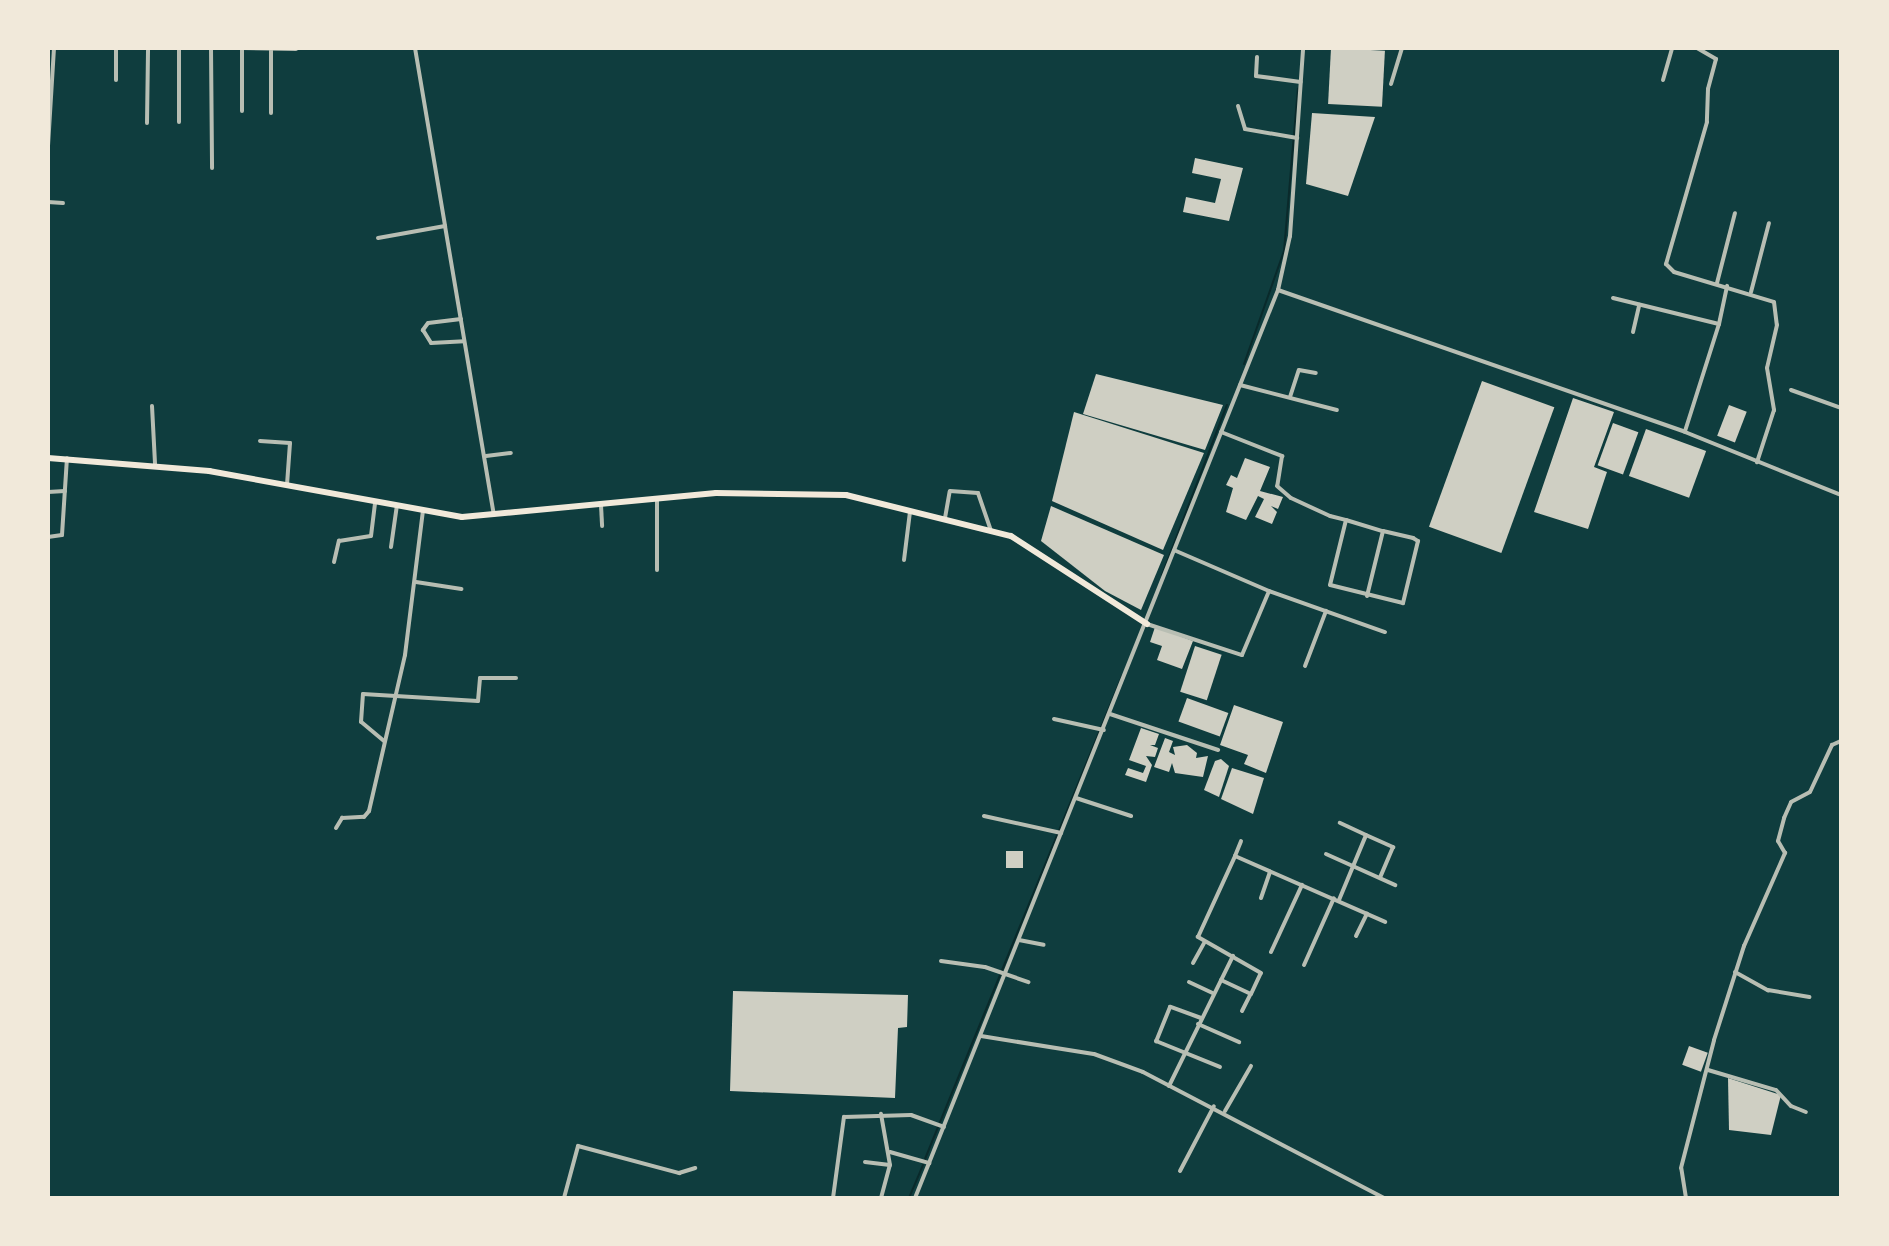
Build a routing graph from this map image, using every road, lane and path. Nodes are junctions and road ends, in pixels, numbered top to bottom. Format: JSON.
{"nodes":[{"id":1,"x":54,"y":48,"type":"edge"},
{"id":2,"x":116,"y":48,"type":"edge"},
{"id":3,"x":148,"y":48,"type":"edge"},
{"id":4,"x":179,"y":48,"type":"edge"},
{"id":5,"x":211,"y":48,"type":"edge"},
{"id":6,"x":242,"y":48,"type":"edge"},
{"id":7,"x":271,"y":48,"type":"edge"},
{"id":8,"x":415,"y":48,"type":"edge"},
{"id":9,"x":1303,"y":48,"type":"edge"},
{"id":10,"x":1402,"y":48,"type":"edge"},
{"id":11,"x":1672,"y":48,"type":"edge"},
{"id":12,"x":1697,"y":48,"type":"edge"},
{"id":13,"x":296,"y":49,"type":"edge"},
{"id":14,"x":1257,"y":57,"type":"dead end"},
{"id":15,"x":116,"y":80,"type":"dead end"},
{"id":16,"x":1663,"y":80,"type":"dead end"},
{"id":17,"x":1301,"y":82,"type":"junction"},
{"id":18,"x":1391,"y":84,"type":"dead end"},
{"id":19,"x":49,"y":97,"type":"edge"},
{"id":20,"x":1238,"y":106,"type":"dead end"},
{"id":21,"x":242,"y":111,"type":"dead end"},
{"id":22,"x":271,"y":113,"type":"dead end"},
{"id":23,"x":179,"y":122,"type":"dead end"},
{"id":24,"x":147,"y":123,"type":"dead end"},
{"id":25,"x":48,"y":128,"type":"edge"},
{"id":26,"x":1297,"y":138,"type":"junction"},
{"id":27,"x":48,"y":146,"type":"edge"},
{"id":28,"x":212,"y":168,"type":"dead end"},
{"id":29,"x":48,"y":202,"type":"edge"},
{"id":30,"x":63,"y":203,"type":"dead end"},
{"id":31,"x":1735,"y":213,"type":"dead end"},
{"id":32,"x":1769,"y":223,"type":"dead end"},
{"id":33,"x":445,"y":226,"type":"junction"},
{"id":34,"x":378,"y":238,"type":"dead end"},
{"id":35,"x":1717,"y":283,"type":"junction"},
{"id":36,"x":1727,"y":286,"type":"junction"},
{"id":37,"x":1278,"y":290,"type":"junction"},
{"id":38,"x":1751,"y":292,"type":"junction"},
{"id":39,"x":1613,"y":298,"type":"dead end"},
{"id":40,"x":1639,"y":305,"type":"junction"},
{"id":41,"x":461,"y":319,"type":"junction"},
{"id":42,"x":1719,"y":324,"type":"junction"},
{"id":43,"x":1633,"y":332,"type":"dead end"},
{"id":44,"x":465,"y":341,"type":"junction"},
{"id":45,"x":1316,"y":373,"type":"dead end"},
{"id":46,"x":1240,"y":385,"type":"junction"},
{"id":47,"x":1791,"y":390,"type":"dead end"},
{"id":48,"x":1290,"y":397,"type":"junction"},
{"id":49,"x":152,"y":406,"type":"dead end"},
{"id":50,"x":1841,"y":408,"type":"edge"},
{"id":51,"x":1337,"y":410,"type":"dead end"},
{"id":52,"x":1221,"y":432,"type":"junction"},
{"id":53,"x":1685,"y":432,"type":"junction"},
{"id":54,"x":260,"y":441,"type":"dead end"},
{"id":55,"x":511,"y":453,"type":"dead end"},
{"id":56,"x":486,"y":456,"type":"junction"},
{"id":57,"x":48,"y":458,"type":"edge"},
{"id":58,"x":67,"y":458,"type":"junction"},
{"id":59,"x":1757,"y":462,"type":"junction"},
{"id":60,"x":155,"y":464,"type":"junction"},
{"id":61,"x":287,"y":485,"type":"junction"},
{"id":62,"x":65,"y":491,"type":"junction"},
{"id":63,"x":48,"y":492,"type":"edge"},
{"id":64,"x":1841,"y":495,"type":"edge"},
{"id":65,"x":657,"y":500,"type":"junction"},
{"id":66,"x":375,"y":502,"type":"junction"},
{"id":67,"x":397,"y":505,"type":"junction"},
{"id":68,"x":601,"y":505,"type":"junction"},
{"id":69,"x":910,"y":510,"type":"junction"},
{"id":70,"x":423,"y":511,"type":"junction"},
{"id":71,"x":494,"y":517,"type":"junction"},
{"id":72,"x":945,"y":518,"type":"junction"},
{"id":73,"x":1346,"y":520,"type":"junction"},
{"id":74,"x":602,"y":526,"type":"dead end"},
{"id":75,"x":991,"y":530,"type":"junction"},
{"id":76,"x":1383,"y":531,"type":"junction"},
{"id":77,"x":48,"y":537,"type":"edge"},
{"id":78,"x":391,"y":547,"type":"dead end"},
{"id":79,"x":1174,"y":550,"type":"junction"},
{"id":80,"x":904,"y":560,"type":"dead end"},
{"id":81,"x":334,"y":562,"type":"dead end"},
{"id":82,"x":657,"y":570,"type":"dead end"},
{"id":83,"x":416,"y":582,"type":"junction"},
{"id":84,"x":461,"y":589,"type":"dead end"},
{"id":85,"x":1269,"y":591,"type":"junction"},
{"id":86,"x":1367,"y":596,"type":"junction"},
{"id":87,"x":1326,"y":611,"type":"junction"},
{"id":88,"x":1147,"y":624,"type":"junction"},
{"id":89,"x":1385,"y":632,"type":"dead end"},
{"id":90,"x":1305,"y":666,"type":"dead end"},
{"id":91,"x":516,"y":678,"type":"dead end"},
{"id":92,"x":397,"y":696,"type":"junction"},
{"id":93,"x":1110,"y":714,"type":"junction"},
{"id":94,"x":1054,"y":719,"type":"dead end"},
{"id":95,"x":1100,"y":728,"type":"junction"},
{"id":96,"x":384,"y":741,"type":"junction"},
{"id":97,"x":1841,"y":741,"type":"edge"},
{"id":98,"x":1218,"y":750,"type":"dead end"},
{"id":99,"x":1076,"y":798,"type":"junction"},
{"id":100,"x":984,"y":816,"type":"dead end"},
{"id":101,"x":1131,"y":816,"type":"dead end"},
{"id":102,"x":1340,"y":823,"type":"dead end"},
{"id":103,"x":336,"y":828,"type":"dead end"},
{"id":104,"x":1057,"y":832,"type":"junction"},
{"id":105,"x":1366,"y":835,"type":"junction"},
{"id":106,"x":1241,"y":841,"type":"dead end"},
{"id":107,"x":1326,"y":854,"type":"dead end"},
{"id":108,"x":1235,"y":856,"type":"junction"},
{"id":109,"x":1354,"y":866,"type":"junction"},
{"id":110,"x":1270,"y":872,"type":"junction"},
{"id":111,"x":1379,"y":878,"type":"junction"},
{"id":112,"x":1302,"y":885,"type":"junction"},
{"id":113,"x":1395,"y":885,"type":"dead end"},
{"id":114,"x":1261,"y":898,"type":"dead end"},
{"id":115,"x":1336,"y":899,"type":"junction"},
{"id":116,"x":1367,"y":913,"type":"junction"},
{"id":117,"x":1385,"y":922,"type":"dead end"},
{"id":118,"x":1356,"y":936,"type":"dead end"},
{"id":119,"x":1019,"y":940,"type":"junction"},
{"id":120,"x":1204,"y":943,"type":"junction"},
{"id":121,"x":1044,"y":945,"type":"dead end"},
{"id":122,"x":1271,"y":952,"type":"dead end"},
{"id":123,"x":1233,"y":956,"type":"junction"},
{"id":124,"x":941,"y":961,"type":"dead end"},
{"id":125,"x":1193,"y":963,"type":"dead end"},
{"id":126,"x":1304,"y":965,"type":"dead end"},
{"id":127,"x":1735,"y":972,"type":"junction"},
{"id":128,"x":1003,"y":974,"type":"junction"},
{"id":129,"x":1221,"y":980,"type":"junction"},
{"id":130,"x":1028,"y":982,"type":"dead end"},
{"id":131,"x":1189,"y":982,"type":"dead end"},
{"id":132,"x":1213,"y":993,"type":"junction"},
{"id":133,"x":1250,"y":994,"type":"junction"},
{"id":134,"x":1809,"y":997,"type":"dead end"},
{"id":135,"x":1242,"y":1011,"type":"dead end"},
{"id":136,"x":1200,"y":1021,"type":"junction"},
{"id":137,"x":981,"y":1036,"type":"junction"},
{"id":138,"x":1239,"y":1042,"type":"dead end"},
{"id":139,"x":1184,"y":1053,"type":"junction"},
{"id":140,"x":1251,"y":1066,"type":"dead end"},
{"id":141,"x":1220,"y":1067,"type":"dead end"},
{"id":142,"x":1708,"y":1070,"type":"junction"},
{"id":143,"x":1169,"y":1086,"type":"junction"},
{"id":144,"x":1214,"y":1106,"type":"junction"},
{"id":145,"x":1225,"y":1111,"type":"junction"},
{"id":146,"x":1806,"y":1112,"type":"dead end"},
{"id":147,"x":881,"y":1114,"type":"junction"},
{"id":148,"x":940,"y":1126,"type":"junction"},
{"id":149,"x":890,"y":1152,"type":"junction"},
{"id":150,"x":865,"y":1162,"type":"dead end"},
{"id":151,"x":929,"y":1163,"type":"junction"},
{"id":152,"x":890,"y":1165,"type":"junction"},
{"id":153,"x":695,"y":1168,"type":"dead end"},
{"id":154,"x":1180,"y":1171,"type":"dead end"},
{"id":155,"x":564,"y":1198,"type":"edge"},
{"id":156,"x":833,"y":1198,"type":"edge"},
{"id":157,"x":881,"y":1198,"type":"edge"},
{"id":158,"x":915,"y":1198,"type":"edge"},
{"id":159,"x":1384,"y":1198,"type":"edge"},
{"id":160,"x":1686,"y":1198,"type":"edge"}],
"edges":[{"from":1,"to":19,"type":"street"},
{"from":2,"to":15,"type":"street"},
{"from":3,"to":24,"type":"street"},
{"from":4,"to":23,"type":"street"},
{"from":5,"to":28,"type":"street"},
{"from":6,"to":7,"type":"street"},
{"from":6,"to":21,"type":"street"},
{"from":7,"to":13,"type":"street"},
{"from":7,"to":22,"type":"street"},
{"from":8,"to":33,"type":"street"},
{"from":9,"to":17,"type":"street"},
{"from":10,"to":18,"type":"street"},
{"from":11,"to":16,"type":"street"},
{"from":12,"to":35,"type":"street"},
{"from":14,"to":17,"type":"street"},
{"from":17,"to":26,"type":"street"},
{"from":19,"to":25,"type":"street"},
{"from":20,"to":26,"type":"street"},
{"from":25,"to":27,"type":"street"},
{"from":26,"to":37,"type":"street"},
{"from":29,"to":30,"type":"street"},
{"from":31,"to":35,"type":"street"},
{"from":32,"to":38,"type":"street"},
{"from":33,"to":34,"type":"street"},
{"from":33,"to":41,"type":"street"},
{"from":35,"to":36,"type":"street"},
{"from":36,"to":38,"type":"street"},
{"from":36,"to":42,"type":"street"},
{"from":37,"to":46,"type":"street"},
{"from":37,"to":53,"type":"street"},
{"from":38,"to":59,"type":"street"},
{"from":39,"to":40,"type":"street"},
{"from":40,"to":42,"type":"street"},
{"from":40,"to":43,"type":"street"},
{"from":41,"to":44,"type":"street"},
{"from":41,"to":44,"type":"street"},
{"from":42,"to":53,"type":"street"},
{"from":44,"to":56,"type":"street"},
{"from":45,"to":48,"type":"street"},
{"from":46,"to":48,"type":"street"},
{"from":46,"to":52,"type":"street"},
{"from":47,"to":50,"type":"street"},
{"from":48,"to":51,"type":"street"},
{"from":49,"to":60,"type":"street"},
{"from":52,"to":73,"type":"street"},
{"from":52,"to":79,"type":"street"},
{"from":53,"to":59,"type":"street"},
{"from":54,"to":61,"type":"street"},
{"from":55,"to":56,"type":"street"},
{"from":56,"to":71,"type":"street"},
{"from":57,"to":58,"type":"main road"},
{"from":58,"to":60,"type":"main road"},
{"from":58,"to":62,"type":"street"},
{"from":59,"to":64,"type":"street"},
{"from":60,"to":61,"type":"main road"},
{"from":61,"to":66,"type":"main road"},
{"from":62,"to":63,"type":"street"},
{"from":62,"to":77,"type":"street"},
{"from":65,"to":68,"type":"main road"},
{"from":65,"to":69,"type":"main road"},
{"from":65,"to":82,"type":"street"},
{"from":66,"to":67,"type":"main road"},
{"from":66,"to":81,"type":"street"},
{"from":67,"to":70,"type":"main road"},
{"from":67,"to":78,"type":"street"},
{"from":68,"to":71,"type":"main road"},
{"from":68,"to":74,"type":"street"},
{"from":69,"to":72,"type":"main road"},
{"from":69,"to":80,"type":"street"},
{"from":70,"to":71,"type":"main road"},
{"from":70,"to":83,"type":"street"},
{"from":72,"to":75,"type":"main road"},
{"from":72,"to":75,"type":"street"},
{"from":73,"to":76,"type":"street"},
{"from":73,"to":86,"type":"street"},
{"from":75,"to":88,"type":"main road"},
{"from":76,"to":86,"type":"street"},
{"from":76,"to":86,"type":"street"},
{"from":79,"to":85,"type":"street"},
{"from":79,"to":88,"type":"street"},
{"from":83,"to":84,"type":"street"},
{"from":83,"to":92,"type":"street"},
{"from":85,"to":87,"type":"street"},
{"from":85,"to":88,"type":"street"},
{"from":87,"to":89,"type":"street"},
{"from":87,"to":90,"type":"street"},
{"from":88,"to":93,"type":"street"},
{"from":91,"to":92,"type":"street"},
{"from":92,"to":96,"type":"street"},
{"from":92,"to":96,"type":"street"},
{"from":93,"to":95,"type":"street"},
{"from":93,"to":98,"type":"street"},
{"from":94,"to":95,"type":"street"},
{"from":95,"to":99,"type":"street"},
{"from":96,"to":103,"type":"street"},
{"from":97,"to":127,"type":"street"},
{"from":99,"to":101,"type":"street"},
{"from":99,"to":104,"type":"street"},
{"from":100,"to":104,"type":"street"},
{"from":102,"to":105,"type":"street"},
{"from":104,"to":119,"type":"street"},
{"from":105,"to":109,"type":"street"},
{"from":105,"to":111,"type":"street"},
{"from":106,"to":108,"type":"street"},
{"from":107,"to":109,"type":"street"},
{"from":108,"to":110,"type":"street"},
{"from":108,"to":120,"type":"street"},
{"from":109,"to":111,"type":"street"},
{"from":109,"to":115,"type":"street"},
{"from":110,"to":112,"type":"street"},
{"from":110,"to":114,"type":"street"},
{"from":111,"to":113,"type":"street"},
{"from":112,"to":115,"type":"street"},
{"from":112,"to":122,"type":"street"},
{"from":115,"to":116,"type":"street"},
{"from":115,"to":126,"type":"street"},
{"from":116,"to":117,"type":"street"},
{"from":116,"to":118,"type":"street"},
{"from":119,"to":121,"type":"street"},
{"from":119,"to":128,"type":"street"},
{"from":120,"to":123,"type":"street"},
{"from":120,"to":125,"type":"street"},
{"from":123,"to":129,"type":"street"},
{"from":123,"to":133,"type":"street"},
{"from":124,"to":128,"type":"street"},
{"from":127,"to":134,"type":"street"},
{"from":127,"to":142,"type":"street"},
{"from":128,"to":130,"type":"street"},
{"from":128,"to":137,"type":"street"},
{"from":129,"to":132,"type":"street"},
{"from":129,"to":133,"type":"street"},
{"from":131,"to":132,"type":"street"},
{"from":132,"to":136,"type":"street"},
{"from":133,"to":135,"type":"street"},
{"from":136,"to":138,"type":"street"},
{"from":136,"to":139,"type":"street"},
{"from":136,"to":139,"type":"street"},
{"from":137,"to":143,"type":"street"},
{"from":137,"to":148,"type":"street"},
{"from":139,"to":141,"type":"street"},
{"from":139,"to":143,"type":"street"},
{"from":140,"to":145,"type":"street"},
{"from":142,"to":146,"type":"street"},
{"from":142,"to":160,"type":"street"},
{"from":143,"to":144,"type":"street"},
{"from":144,"to":145,"type":"street"},
{"from":144,"to":154,"type":"street"},
{"from":145,"to":159,"type":"street"},
{"from":147,"to":148,"type":"street"},
{"from":147,"to":149,"type":"street"},
{"from":147,"to":156,"type":"street"},
{"from":148,"to":151,"type":"street"},
{"from":149,"to":151,"type":"street"},
{"from":149,"to":152,"type":"street"},
{"from":150,"to":152,"type":"street"},
{"from":151,"to":158,"type":"street"},
{"from":152,"to":157,"type":"street"},
{"from":153,"to":155,"type":"street"}]}
